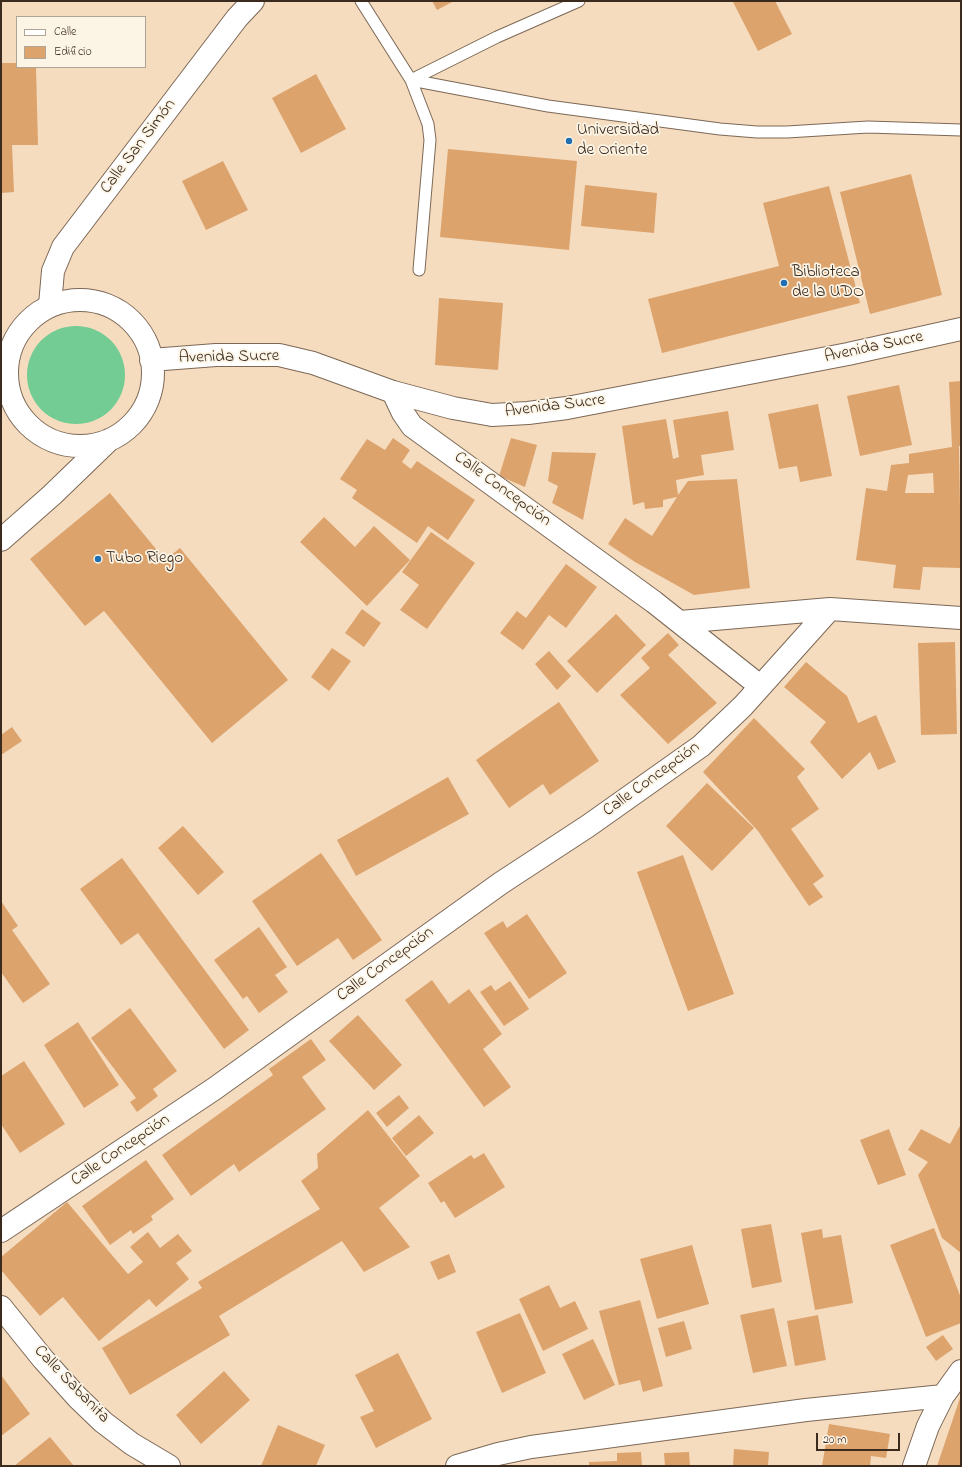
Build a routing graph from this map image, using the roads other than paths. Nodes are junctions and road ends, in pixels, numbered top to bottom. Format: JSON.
{"nodes":[{"id":1,"x":253,"y":1,"type":"edge"},
{"id":2,"x":361,"y":1,"type":"edge"},
{"id":3,"x":579,"y":1,"type":"edge"},
{"id":4,"x":411,"y":80,"type":"junction"},
{"id":5,"x":961,"y":130,"type":"edge"},
{"id":6,"x":420,"y":270,"type":"dead end"},
{"id":7,"x":50,"y":305,"type":"junction"},
{"id":8,"x":961,"y":329,"type":"edge"},
{"id":9,"x":8,"y":359,"type":"junction"},
{"id":10,"x":152,"y":360,"type":"junction"},
{"id":11,"x":1,"y":381,"type":"edge"},
{"id":12,"x":393,"y":392,"type":"junction"},
{"id":13,"x":109,"y":440,"type":"junction"},
{"id":14,"x":1,"y":540,"type":"edge"},
{"id":15,"x":830,"y":609,"type":"junction"},
{"id":16,"x":961,"y":618,"type":"edge"},
{"id":17,"x":680,"y":622,"type":"junction"},
{"id":18,"x":760,"y":686,"type":"junction"},
{"id":19,"x":1,"y":1231,"type":"edge"},
{"id":20,"x":1,"y":1307,"type":"edge"},
{"id":21,"x":961,"y":1371,"type":"edge"},
{"id":22,"x":943,"y":1396,"type":"junction"},
{"id":23,"x":169,"y":1466,"type":"edge"},
{"id":24,"x":457,"y":1466,"type":"edge"},
{"id":25,"x":914,"y":1466,"type":"edge"}],
"edges":[{"from":1,"to":7,"type":"street","name":"Calle San Simón"},
{"from":2,"to":4,"type":"lane"},
{"from":3,"to":4,"type":"lane"},
{"from":4,"to":5,"type":"lane"},
{"from":4,"to":6,"type":"lane"},
{"from":7,"to":9,"type":"street"},
{"from":7,"to":10,"type":"street"},
{"from":8,"to":12,"type":"street","name":"Avenida Sucre"},
{"from":9,"to":11,"type":"street"},
{"from":9,"to":13,"type":"street"},
{"from":10,"to":12,"type":"street","name":"Avenida Sucre"},
{"from":10,"to":13,"type":"street"},
{"from":12,"to":17,"type":"street","name":"Calle Concepción"},
{"from":13,"to":14,"type":"street"},
{"from":15,"to":16,"type":"street"},
{"from":15,"to":17,"type":"street"},
{"from":15,"to":18,"type":"street","name":"Calle Concepción"},
{"from":17,"to":18,"type":"street","name":"Calle Concepción"},
{"from":18,"to":19,"type":"street","name":"Calle Concepción"},
{"from":20,"to":23,"type":"street","name":"Calle Sabanita"},
{"from":21,"to":22,"type":"street"},
{"from":22,"to":24,"type":"street"},
{"from":22,"to":25,"type":"street"}]}
